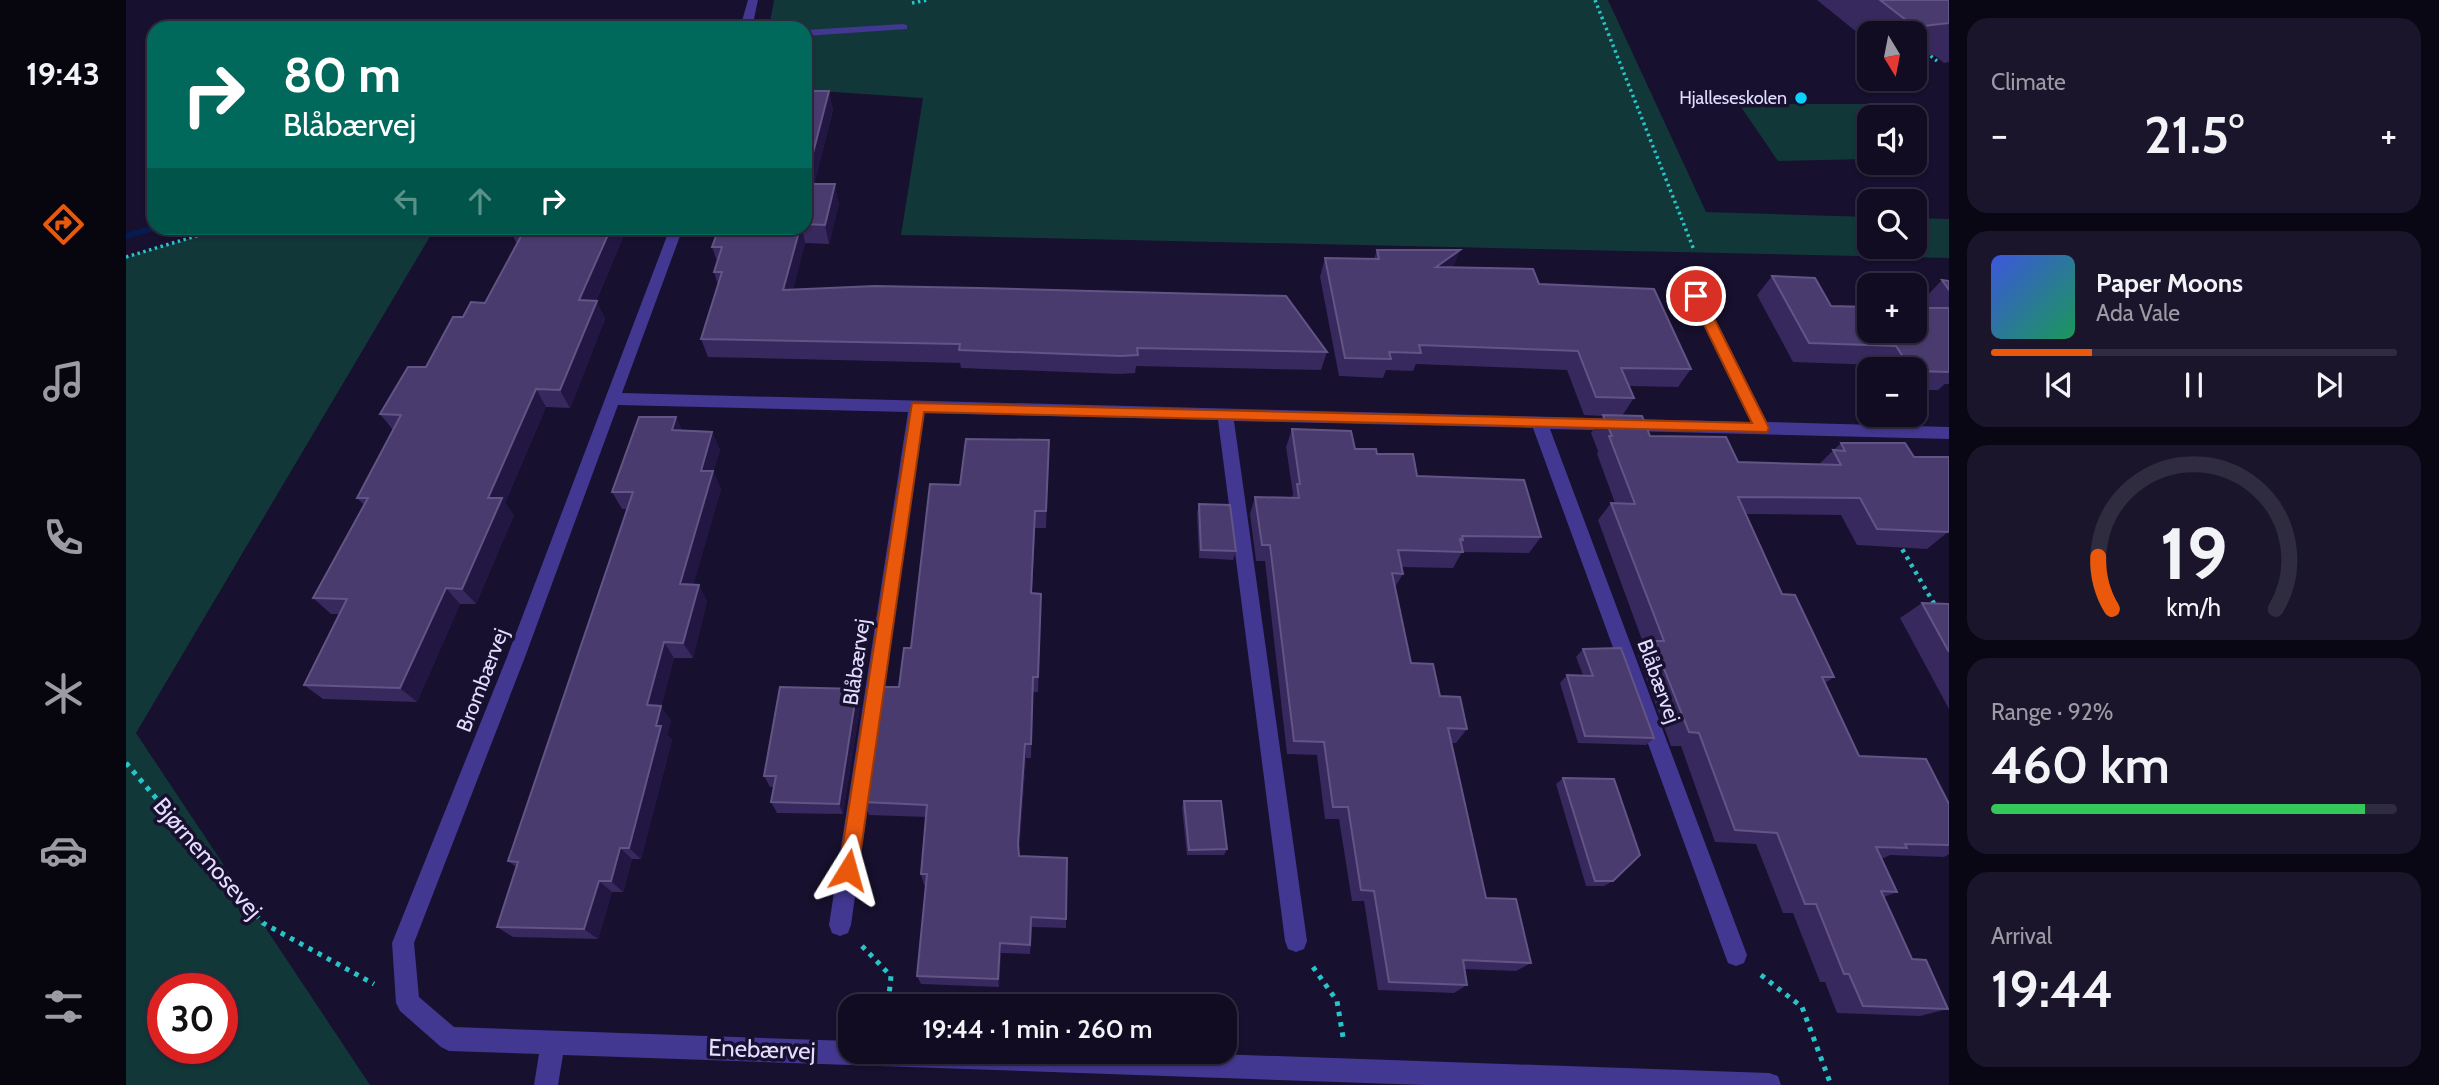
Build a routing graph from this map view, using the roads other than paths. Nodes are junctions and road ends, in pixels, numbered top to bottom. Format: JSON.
{"nodes":[{"id":1,"x":753,"y":0,"type":"edge"},
{"id":2,"x":748,"y":21,"type":"edge"},
{"id":3,"x":903,"y":27,"type":"dead end"},
{"id":4,"x":812,"y":33,"type":"edge"},
{"id":5,"x":673,"y":235,"type":"edge"},
{"id":6,"x":1685,"y":273,"type":"road end"},
{"id":7,"x":612,"y":399,"type":"junction"},
{"id":8,"x":917,"y":407,"type":"junction"},
{"id":9,"x":1225,"y":414,"type":"junction"},
{"id":10,"x":1539,"y":422,"type":"junction"},
{"id":11,"x":1762,"y":428,"type":"junction"},
{"id":12,"x":1949,"y":433,"type":"edge"},
{"id":13,"x":840,"y":925,"type":"road end"},
{"id":14,"x":1296,"y":941,"type":"road end"},
{"id":15,"x":1736,"y":955,"type":"road end"},
{"id":16,"x":553,"y":1041,"type":"junction"},
{"id":17,"x":546,"y":1085,"type":"edge"},
{"id":18,"x":1769,"y":1085,"type":"edge"}],
"edges":[{"from":1,"to":2,"type":"street"},
{"from":3,"to":4,"type":"street"},
{"from":5,"to":7,"type":"street","name":"Brombærvej"},
{"from":6,"to":11,"type":"street"},
{"from":7,"to":8,"type":"street"},
{"from":7,"to":16,"type":"street","name":"Brombærvej"},
{"from":8,"to":9,"type":"street"},
{"from":8,"to":13,"type":"street","name":"Blåbærvej"},
{"from":9,"to":10,"type":"street"},
{"from":9,"to":14,"type":"street"},
{"from":10,"to":11,"type":"street"},
{"from":10,"to":15,"type":"street","name":"Blåbærvej"},
{"from":11,"to":12,"type":"street"},
{"from":16,"to":17,"type":"street"},
{"from":16,"to":18,"type":"street","name":"Enebærvej"}]}
